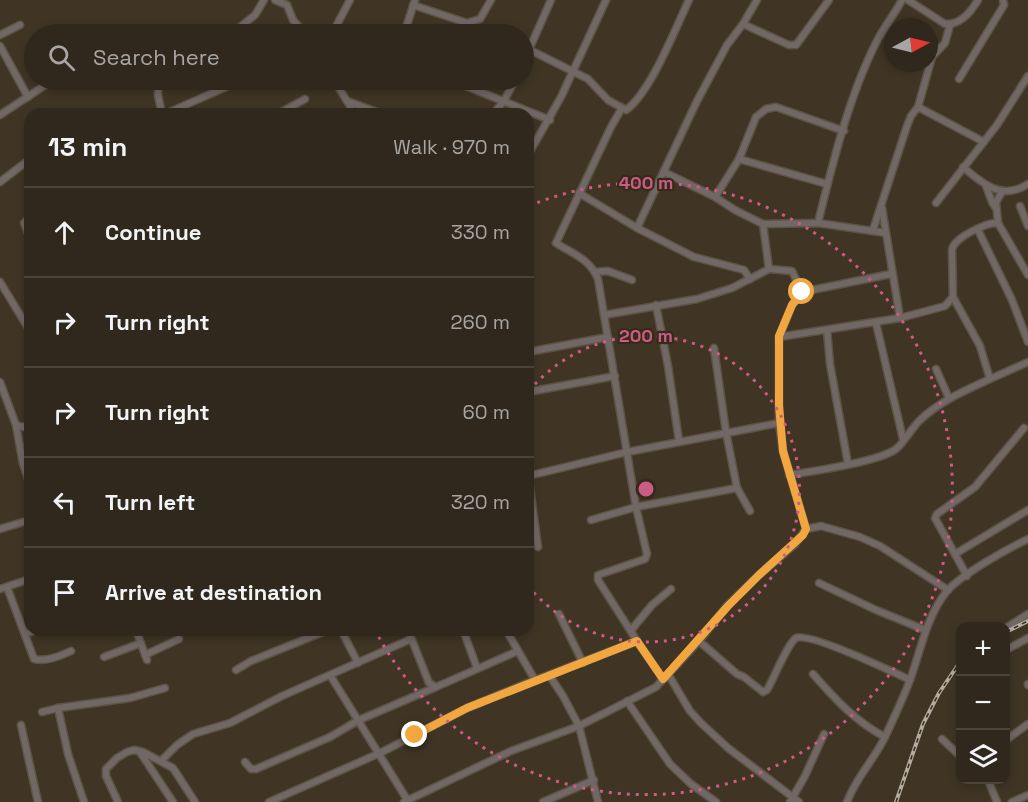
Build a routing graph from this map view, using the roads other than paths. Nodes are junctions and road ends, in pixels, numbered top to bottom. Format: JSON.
{"nodes":[{"id":1,"x":264,"y":0,"type":"edge"},
{"id":2,"x":275,"y":0,"type":"edge"},
{"id":3,"x":350,"y":0,"type":"edge"},
{"id":4,"x":491,"y":0,"type":"edge"},
{"id":5,"x":551,"y":0,"type":"edge"},
{"id":6,"x":606,"y":0,"type":"edge"},
{"id":7,"x":689,"y":0,"type":"edge"},
{"id":8,"x":757,"y":0,"type":"edge"},
{"id":9,"x":829,"y":0,"type":"edge"},
{"id":10,"x":902,"y":0,"type":"edge"},
{"id":11,"x":908,"y":0,"type":"edge"},
{"id":12,"x":978,"y":0,"type":"edge"},
{"id":13,"x":1004,"y":0,"type":"edge"},
{"id":14,"x":288,"y":3,"type":"edge"},
{"id":15,"x":414,"y":3,"type":"edge"},
{"id":16,"x":467,"y":23,"type":"joint"},
{"id":17,"x":244,"y":24,"type":"edge"},
{"id":18,"x":296,"y":24,"type":"edge"},
{"id":19,"x":337,"y":24,"type":"edge"},
{"id":20,"x":407,"y":24,"type":"edge"},
{"id":21,"x":743,"y":24,"type":"junction"},
{"id":22,"x":21,"y":25,"type":"dead end"},
{"id":23,"x":950,"y":25,"type":"junction"},
{"id":24,"x":534,"y":33,"type":"edge"},
{"id":25,"x":0,"y":34,"type":"edge"},
{"id":26,"x":0,"y":46,"type":"edge"},
{"id":27,"x":534,"y":52,"type":"edge"},
{"id":28,"x":574,"y":71,"type":"junction"},
{"id":29,"x":1028,"y":76,"type":"edge"},
{"id":30,"x":959,"y":79,"type":"dead end"},
{"id":31,"x":24,"y":90,"type":"edge"},
{"id":32,"x":24,"y":90,"type":"edge"},
{"id":33,"x":38,"y":90,"type":"edge"},
{"id":34,"x":158,"y":90,"type":"edge"},
{"id":35,"x":219,"y":90,"type":"edge"},
{"id":36,"x":340,"y":90,"type":"edge"},
{"id":37,"x":478,"y":90,"type":"edge"},
{"id":38,"x":509,"y":90,"type":"edge"},
{"id":39,"x":28,"y":97,"type":"junction"},
{"id":40,"x":305,"y":99,"type":"dead end"},
{"id":41,"x":504,"y":100,"type":"junction"},
{"id":42,"x":347,"y":101,"type":"junction"},
{"id":43,"x":918,"y":107,"type":"junction"},
{"id":44,"x":162,"y":108,"type":"edge"},
{"id":45,"x":178,"y":108,"type":"edge"},
{"id":46,"x":289,"y":108,"type":"edge"},
{"id":47,"x":351,"y":108,"type":"edge"},
{"id":48,"x":366,"y":108,"type":"edge"},
{"id":49,"x":498,"y":108,"type":"edge"},
{"id":50,"x":522,"y":108,"type":"edge"},
{"id":51,"x":622,"y":108,"type":"junction"},
{"id":52,"x":534,"y":113,"type":"edge"},
{"id":53,"x":0,"y":115,"type":"edge"},
{"id":54,"x":550,"y":120,"type":"junction"},
{"id":55,"x":844,"y":130,"type":"junction"},
{"id":56,"x":984,"y":142,"type":"junction"},
{"id":57,"x":534,"y":145,"type":"edge"},
{"id":58,"x":739,"y":159,"type":"junction"},
{"id":59,"x":24,"y":164,"type":"edge"},
{"id":60,"x":963,"y":167,"type":"junction"},
{"id":61,"x":664,"y":172,"type":"junction"},
{"id":62,"x":0,"y":182,"type":"edge"},
{"id":63,"x":827,"y":184,"type":"junction"},
{"id":64,"x":1028,"y":184,"type":"edge"},
{"id":65,"x":986,"y":185,"type":"junction"},
{"id":66,"x":1002,"y":192,"type":"junction"},
{"id":67,"x":579,"y":193,"type":"junction"},
{"id":68,"x":715,"y":197,"type":"junction"},
{"id":69,"x":936,"y":203,"type":"dead end"},
{"id":70,"x":1020,"y":206,"type":"dead end"},
{"id":71,"x":882,"y":207,"type":"junction"},
{"id":72,"x":996,"y":208,"type":"junction"},
{"id":73,"x":819,"y":223,"type":"junction"},
{"id":74,"x":998,"y":223,"type":"junction"},
{"id":75,"x":763,"y":224,"type":"junction"},
{"id":76,"x":1028,"y":226,"type":"edge"},
{"id":77,"x":637,"y":228,"type":"junction"},
{"id":78,"x":873,"y":230,"type":"junction"},
{"id":79,"x":978,"y":230,"type":"junction"},
{"id":80,"x":886,"y":233,"type":"junction"},
{"id":81,"x":769,"y":269,"type":"junction"},
{"id":82,"x":595,"y":272,"type":"junction"},
{"id":83,"x":891,"y":274,"type":"junction"},
{"id":84,"x":1028,"y":275,"type":"edge"},
{"id":85,"x":750,"y":279,"type":"junction"},
{"id":86,"x":632,"y":280,"type":"dead end"},
{"id":87,"x":0,"y":282,"type":"edge"},
{"id":88,"x":802,"y":292,"type":"junction"},
{"id":89,"x":953,"y":297,"type":"junction"},
{"id":90,"x":656,"y":305,"type":"junction"},
{"id":91,"x":604,"y":315,"type":"junction"},
{"id":92,"x":900,"y":318,"type":"junction"},
{"id":93,"x":24,"y":321,"type":"edge"},
{"id":94,"x":876,"y":323,"type":"junction"},
{"id":95,"x":827,"y":330,"type":"junction"},
{"id":96,"x":779,"y":336,"type":"junction"},
{"id":97,"x":608,"y":337,"type":"junction"},
{"id":98,"x":1028,"y":342,"type":"edge"},
{"id":99,"x":714,"y":348,"type":"dead end"},
{"id":100,"x":534,"y":351,"type":"edge"},
{"id":101,"x":1028,"y":362,"type":"edge"},
{"id":102,"x":936,"y":369,"type":"dead end"},
{"id":103,"x":615,"y":376,"type":"junction"},
{"id":104,"x":990,"y":379,"type":"junction"},
{"id":105,"x":0,"y":382,"type":"edge"},
{"id":106,"x":534,"y":391,"type":"edge"},
{"id":107,"x":1,"y":392,"type":"edge"},
{"id":108,"x":949,"y":398,"type":"junction"},
{"id":109,"x":779,"y":423,"type":"junction"},
{"id":110,"x":16,"y":425,"type":"junction"},
{"id":111,"x":24,"y":427,"type":"edge"},
{"id":112,"x":1024,"y":428,"type":"dead end"},
{"id":113,"x":726,"y":432,"type":"junction"},
{"id":114,"x":903,"y":439,"type":"junction"},
{"id":115,"x":680,"y":441,"type":"junction"},
{"id":116,"x":627,"y":452,"type":"junction"},
{"id":117,"x":848,"y":464,"type":"junction"},
{"id":118,"x":24,"y":467,"type":"edge"},
{"id":119,"x":534,"y":474,"type":"edge"},
{"id":120,"x":789,"y":476,"type":"junction"},
{"id":121,"x":737,"y":488,"type":"junction"},
{"id":122,"x":636,"y":507,"type":"junction"},
{"id":123,"x":1028,"y":510,"type":"edge"},
{"id":124,"x":750,"y":511,"type":"dead end"},
{"id":125,"x":534,"y":518,"type":"edge"},
{"id":126,"x":591,"y":520,"type":"dead end"},
{"id":127,"x":24,"y":522,"type":"edge"},
{"id":128,"x":0,"y":529,"type":"edge"},
{"id":129,"x":806,"y":529,"type":"junction"},
{"id":130,"x":1028,"y":539,"type":"edge"},
{"id":131,"x":538,"y":547,"type":"dead end"},
{"id":132,"x":955,"y":554,"type":"junction"},
{"id":133,"x":967,"y":576,"type":"junction"},
{"id":134,"x":24,"y":581,"type":"edge"},
{"id":135,"x":819,"y":583,"type":"dead end"},
{"id":136,"x":4,"y":588,"type":"edge"},
{"id":137,"x":671,"y":589,"type":"dead end"},
{"id":138,"x":948,"y":590,"type":"junction"},
{"id":139,"x":559,"y":614,"type":"dead end"},
{"id":140,"x":1028,"y":614,"type":"edge"},
{"id":141,"x":1010,"y":625,"type":"edge"},
{"id":142,"x":632,"y":630,"type":"junction"},
{"id":143,"x":925,"y":630,"type":"junction"},
{"id":144,"x":24,"y":632,"type":"edge"},
{"id":145,"x":26,"y":636,"type":"edge"},
{"id":146,"x":139,"y":636,"type":"edge"},
{"id":147,"x":313,"y":636,"type":"edge"},
{"id":148,"x":344,"y":636,"type":"edge"},
{"id":149,"x":410,"y":636,"type":"edge"},
{"id":150,"x":466,"y":636,"type":"edge"},
{"id":151,"x":509,"y":636,"type":"edge"},
{"id":152,"x":1028,"y":638,"type":"edge"},
{"id":153,"x":179,"y":639,"type":"dead end"},
{"id":154,"x":411,"y":639,"type":"junction"},
{"id":155,"x":637,"y":641,"type":"junction"},
{"id":156,"x":699,"y":641,"type":"junction"},
{"id":157,"x":141,"y":643,"type":"junction"},
{"id":158,"x":1010,"y":647,"type":"edge"},
{"id":159,"x":71,"y":651,"type":"dead end"},
{"id":160,"x":518,"y":651,"type":"junction"},
{"id":161,"x":104,"y":657,"type":"dead end"},
{"id":162,"x":358,"y":663,"type":"junction"},
{"id":163,"x":583,"y":663,"type":"junction"},
{"id":164,"x":477,"y":668,"type":"junction"},
{"id":165,"x":236,"y":670,"type":"dead end"},
{"id":166,"x":813,"y":674,"type":"dead end"},
{"id":167,"x":330,"y":675,"type":"junction"},
{"id":168,"x":549,"y":675,"type":"junction"},
{"id":169,"x":666,"y":677,"type":"junction"},
{"id":170,"x":535,"y":680,"type":"junction"},
{"id":171,"x":910,"y":680,"type":"junction"},
{"id":172,"x":436,"y":687,"type":"junction"},
{"id":173,"x":165,"y":688,"type":"dead end"},
{"id":174,"x":627,"y":701,"type":"junction"},
{"id":175,"x":58,"y":708,"type":"junction"},
{"id":176,"x":42,"y":712,"type":"dead end"},
{"id":177,"x":359,"y":720,"type":"junction"},
{"id":178,"x":1028,"y":724,"type":"edge"},
{"id":179,"x":21,"y":725,"type":"dead end"},
{"id":180,"x":579,"y":726,"type":"junction"},
{"id":181,"x":824,"y":734,"type":"dead end"},
{"id":182,"x":885,"y":737,"type":"junction"},
{"id":183,"x":1010,"y":737,"type":"edge"},
{"id":184,"x":942,"y":740,"type":"dead end"},
{"id":185,"x":140,"y":751,"type":"junction"},
{"id":186,"x":956,"y":752,"type":"edge"},
{"id":187,"x":380,"y":753,"type":"junction"},
{"id":188,"x":161,"y":761,"type":"junction"},
{"id":189,"x":245,"y":762,"type":"dead end"},
{"id":190,"x":594,"y":780,"type":"junction"},
{"id":191,"x":990,"y":784,"type":"edge"},
{"id":192,"x":1028,"y":795,"type":"edge"},
{"id":193,"x":406,"y":801,"type":"edge"},
{"id":194,"x":794,"y":801,"type":"edge"},
{"id":195,"x":38,"y":802,"type":"edge"},
{"id":196,"x":84,"y":802,"type":"edge"},
{"id":197,"x":118,"y":802,"type":"edge"},
{"id":198,"x":173,"y":802,"type":"edge"},
{"id":199,"x":195,"y":802,"type":"edge"},
{"id":200,"x":269,"y":802,"type":"edge"},
{"id":201,"x":543,"y":802,"type":"edge"},
{"id":202,"x":598,"y":802,"type":"edge"},
{"id":203,"x":716,"y":802,"type":"edge"},
{"id":204,"x":847,"y":802,"type":"edge"},
{"id":205,"x":997,"y":802,"type":"edge"},
{"id":206,"x":1012,"y":802,"type":"edge"}],
"edges":[{"from":1,"to":17,"type":"street"},
{"from":2,"to":14,"type":"street"},
{"from":3,"to":19,"type":"street"},
{"from":4,"to":16,"type":"street"},
{"from":5,"to":24,"type":"street"},
{"from":6,"to":28,"type":"street"},
{"from":7,"to":51,"type":"street"},
{"from":8,"to":21,"type":"street"},
{"from":9,"to":21,"type":"street"},
{"from":10,"to":55,"type":"street"},
{"from":11,"to":23,"type":"street"},
{"from":12,"to":23,"type":"street"},
{"from":13,"to":30,"type":"street"},
{"from":14,"to":18,"type":"street"},
{"from":15,"to":16,"type":"street"},
{"from":15,"to":20,"type":"street"},
{"from":21,"to":61,"type":"street"},
{"from":22,"to":25,"type":"street"},
{"from":23,"to":43,"type":"street"},
{"from":26,"to":31,"type":"street"},
{"from":27,"to":28,"type":"street"},
{"from":28,"to":51,"type":"street"},
{"from":28,"to":54,"type":"street"},
{"from":29,"to":56,"type":"street"},
{"from":32,"to":39,"type":"street"},
{"from":33,"to":39,"type":"street"},
{"from":34,"to":44,"type":"street"},
{"from":35,"to":45,"type":"street"},
{"from":36,"to":42,"type":"street"},
{"from":37,"to":41,"type":"street"},
{"from":38,"to":41,"type":"street"},
{"from":39,"to":53,"type":"street"},
{"from":40,"to":46,"type":"street"},
{"from":41,"to":49,"type":"street"},
{"from":41,"to":50,"type":"street"},
{"from":42,"to":47,"type":"street"},
{"from":42,"to":48,"type":"street"},
{"from":43,"to":56,"type":"street"},
{"from":43,"to":71,"type":"street"},
{"from":51,"to":67,"type":"street"},
{"from":52,"to":54,"type":"street"},
{"from":54,"to":57,"type":"street"},
{"from":55,"to":58,"type":"street"},
{"from":55,"to":63,"type":"street"},
{"from":56,"to":60,"type":"street"},
{"from":58,"to":63,"type":"street"},
{"from":58,"to":68,"type":"street"},
{"from":59,"to":62,"type":"street"},
{"from":60,"to":65,"type":"street"},
{"from":60,"to":69,"type":"street"},
{"from":61,"to":68,"type":"street"},
{"from":61,"to":77,"type":"street"},
{"from":63,"to":73,"type":"street"},
{"from":64,"to":66,"type":"street"},
{"from":65,"to":66,"type":"street"},
{"from":65,"to":72,"type":"street"},
{"from":66,"to":72,"type":"street"},
{"from":67,"to":77,"type":"street"},
{"from":67,"to":82,"type":"street"},
{"from":68,"to":75,"type":"street"},
{"from":70,"to":76,"type":"street"},
{"from":71,"to":78,"type":"street"},
{"from":71,"to":80,"type":"street"},
{"from":72,"to":74,"type":"street"},
{"from":73,"to":75,"type":"street"},
{"from":73,"to":78,"type":"street"},
{"from":74,"to":79,"type":"street"},
{"from":74,"to":84,"type":"street"},
{"from":75,"to":81,"type":"street"},
{"from":77,"to":85,"type":"street"},
{"from":78,"to":80,"type":"street"},
{"from":79,"to":89,"type":"street"},
{"from":79,"to":98,"type":"street"},
{"from":80,"to":83,"type":"street"},
{"from":81,"to":85,"type":"street"},
{"from":81,"to":88,"type":"street"},
{"from":82,"to":86,"type":"street"},
{"from":82,"to":91,"type":"street"},
{"from":83,"to":88,"type":"street"},
{"from":83,"to":92,"type":"street"},
{"from":85,"to":90,"type":"street"},
{"from":87,"to":93,"type":"street"},
{"from":88,"to":96,"type":"street"},
{"from":89,"to":92,"type":"street"},
{"from":89,"to":104,"type":"street"},
{"from":90,"to":91,"type":"street"},
{"from":90,"to":115,"type":"street"},
{"from":91,"to":97,"type":"street"},
{"from":92,"to":94,"type":"street"},
{"from":94,"to":95,"type":"street"},
{"from":94,"to":114,"type":"street"},
{"from":95,"to":96,"type":"street"},
{"from":95,"to":117,"type":"street"},
{"from":96,"to":109,"type":"street"},
{"from":97,"to":100,"type":"street"},
{"from":97,"to":103,"type":"street"},
{"from":99,"to":113,"type":"street"},
{"from":101,"to":104,"type":"street"},
{"from":102,"to":108,"type":"street"},
{"from":103,"to":106,"type":"street"},
{"from":103,"to":116,"type":"street"},
{"from":104,"to":108,"type":"street"},
{"from":105,"to":107,"type":"street"},
{"from":107,"to":110,"type":"street"},
{"from":108,"to":114,"type":"street"},
{"from":109,"to":113,"type":"street"},
{"from":109,"to":120,"type":"street"},
{"from":110,"to":111,"type":"street"},
{"from":110,"to":118,"type":"street"},
{"from":112,"to":132,"type":"street"},
{"from":113,"to":115,"type":"street"},
{"from":113,"to":121,"type":"street"},
{"from":114,"to":117,"type":"street"},
{"from":115,"to":116,"type":"street"},
{"from":116,"to":119,"type":"street"},
{"from":116,"to":122,"type":"street"},
{"from":117,"to":120,"type":"street"},
{"from":120,"to":129,"type":"street"},
{"from":121,"to":122,"type":"street"},
{"from":121,"to":124,"type":"street"},
{"from":122,"to":126,"type":"street"},
{"from":122,"to":142,"type":"street"},
{"from":123,"to":132,"type":"street"},
{"from":125,"to":131,"type":"street"},
{"from":127,"to":128,"type":"street"},
{"from":129,"to":138,"type":"street"},
{"from":129,"to":156,"type":"street"},
{"from":130,"to":133,"type":"street"},
{"from":132,"to":133,"type":"street"},
{"from":133,"to":138,"type":"street"},
{"from":134,"to":136,"type":"street"},
{"from":135,"to":143,"type":"street"},
{"from":136,"to":144,"type":"street"},
{"from":137,"to":142,"type":"street"},
{"from":138,"to":143,"type":"street"},
{"from":139,"to":163,"type":"street"},
{"from":140,"to":141,"type":"street"},
{"from":142,"to":155,"type":"street"},
{"from":143,"to":171,"type":"street"},
{"from":145,"to":159,"type":"street"},
{"from":146,"to":157,"type":"street"},
{"from":147,"to":165,"type":"street"},
{"from":148,"to":162,"type":"street"},
{"from":149,"to":154,"type":"street"},
{"from":150,"to":164,"type":"street"},
{"from":151,"to":160,"type":"street"},
{"from":152,"to":158,"type":"street"},
{"from":153,"to":157,"type":"street"},
{"from":154,"to":162,"type":"street"},
{"from":154,"to":172,"type":"street"},
{"from":155,"to":163,"type":"street"},
{"from":155,"to":169,"type":"street"},
{"from":156,"to":169,"type":"street"},
{"from":156,"to":171,"type":"street"},
{"from":157,"to":161,"type":"street"},
{"from":160,"to":164,"type":"street"},
{"from":160,"to":170,"type":"street"},
{"from":162,"to":167,"type":"street"},
{"from":163,"to":168,"type":"street"},
{"from":164,"to":172,"type":"street"},
{"from":166,"to":182,"type":"street"},
{"from":167,"to":177,"type":"street"},
{"from":167,"to":188,"type":"street"},
{"from":168,"to":170,"type":"street"},
{"from":168,"to":180,"type":"street"},
{"from":169,"to":174,"type":"street"},
{"from":169,"to":194,"type":"street"},
{"from":170,"to":187,"type":"street"},
{"from":171,"to":182,"type":"street"},
{"from":172,"to":177,"type":"street"},
{"from":173,"to":175,"type":"street"},
{"from":174,"to":180,"type":"street"},
{"from":174,"to":203,"type":"street"},
{"from":175,"to":176,"type":"street"},
{"from":175,"to":196,"type":"street"},
{"from":177,"to":187,"type":"street"},
{"from":177,"to":189,"type":"street"},
{"from":178,"to":183,"type":"street"},
{"from":179,"to":195,"type":"street"},
{"from":180,"to":190,"type":"street"},
{"from":180,"to":193,"type":"street"},
{"from":181,"to":194,"type":"street"},
{"from":182,"to":204,"type":"street"},
{"from":184,"to":186,"type":"street"},
{"from":185,"to":188,"type":"street"},
{"from":185,"to":197,"type":"street"},
{"from":185,"to":198,"type":"street"},
{"from":187,"to":193,"type":"street"},
{"from":187,"to":200,"type":"street"},
{"from":188,"to":199,"type":"street"},
{"from":190,"to":201,"type":"street"},
{"from":190,"to":202,"type":"street"},
{"from":191,"to":205,"type":"street"},
{"from":192,"to":206,"type":"street"}]}
